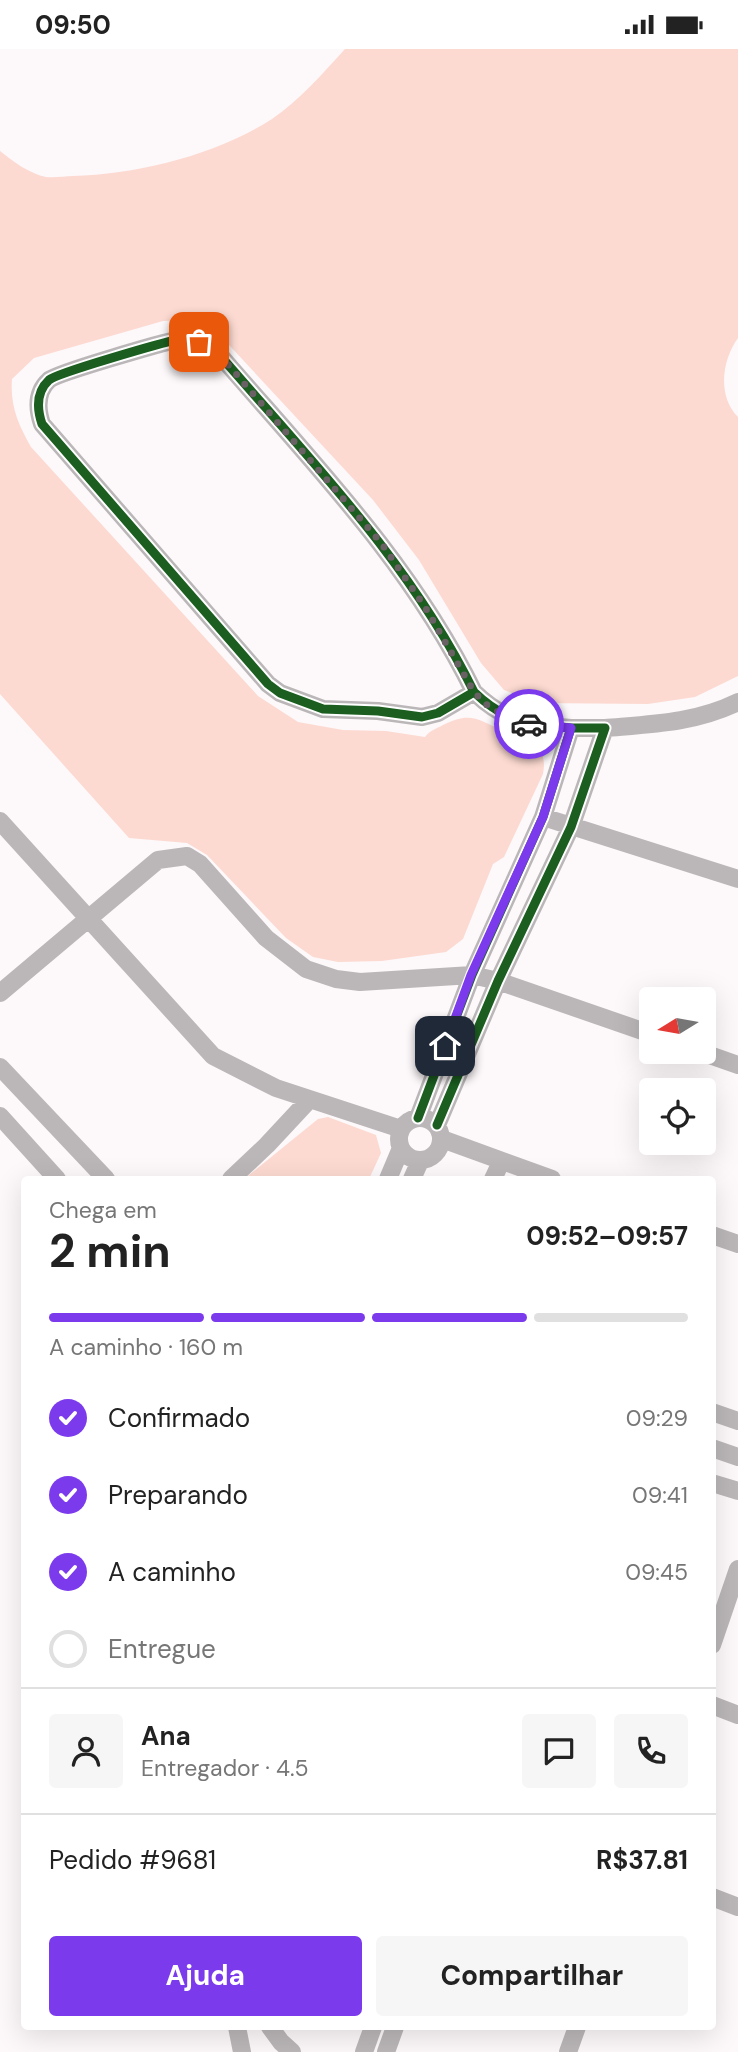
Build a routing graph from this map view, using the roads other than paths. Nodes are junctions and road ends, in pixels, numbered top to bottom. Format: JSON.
{"nodes":[{"id":1,"x":474,"y":692,"type":"junction"},
{"id":2,"x":738,"y":702,"type":"edge"},
{"id":3,"x":571,"y":728,"type":"junction"},
{"id":4,"x":605,"y":728,"type":"junction"},
{"id":5,"x":543,"y":817,"type":"junction"},
{"id":6,"x":0,"y":821,"type":"edge"},
{"id":7,"x":571,"y":827,"type":"junction"},
{"id":8,"x":738,"y":879,"type":"edge"},
{"id":9,"x":90,"y":918,"type":"junction"},
{"id":10,"x":471,"y":975,"type":"junction"},
{"id":11,"x":498,"y":981,"type":"junction"},
{"id":12,"x":0,"y":993,"type":"edge"},
{"id":13,"x":639,"y":1030,"type":"edge"},
{"id":14,"x":716,"y":1057,"type":"edge"},
{"id":15,"x":738,"y":1065,"type":"edge"},
{"id":16,"x":0,"y":1067,"type":"edge"},
{"id":17,"x":308,"y":1101,"type":"junction"},
{"id":18,"x":0,"y":1117,"type":"edge"},
{"id":19,"x":418,"y":1118,"type":"junction"},
{"id":20,"x":439,"y":1132,"type":"junction"},
{"id":21,"x":401,"y":1139,"type":"junction"},
{"id":22,"x":421,"y":1161,"type":"junction"},
{"id":23,"x":501,"y":1162,"type":"junction"},
{"id":24,"x":54,"y":1176,"type":"edge"},
{"id":25,"x":103,"y":1176,"type":"edge"},
{"id":26,"x":234,"y":1176,"type":"edge"},
{"id":27,"x":389,"y":1176,"type":"edge"},
{"id":28,"x":414,"y":1176,"type":"edge"},
{"id":29,"x":494,"y":1176,"type":"edge"},
{"id":30,"x":543,"y":1176,"type":"edge"},
{"id":31,"x":716,"y":1236,"type":"edge"},
{"id":32,"x":738,"y":1244,"type":"edge"},
{"id":33,"x":716,"y":1413,"type":"edge"},
{"id":34,"x":738,"y":1421,"type":"edge"},
{"id":35,"x":716,"y":1449,"type":"edge"},
{"id":36,"x":738,"y":1457,"type":"edge"},
{"id":37,"x":716,"y":1484,"type":"edge"},
{"id":38,"x":738,"y":1491,"type":"edge"},
{"id":39,"x":738,"y":1569,"type":"edge"},
{"id":40,"x":716,"y":1633,"type":"edge"},
{"id":41,"x":716,"y":1707,"type":"edge"},
{"id":42,"x":738,"y":1715,"type":"edge"},
{"id":43,"x":716,"y":1899,"type":"edge"},
{"id":44,"x":738,"y":1907,"type":"edge"},
{"id":45,"x":238,"y":2030,"type":"edge"},
{"id":46,"x":272,"y":2030,"type":"edge"},
{"id":47,"x":372,"y":2030,"type":"edge"},
{"id":48,"x":394,"y":2030,"type":"edge"},
{"id":49,"x":576,"y":2030,"type":"edge"},
{"id":50,"x":242,"y":2052,"type":"edge"},
{"id":51,"x":292,"y":2052,"type":"edge"},
{"id":52,"x":364,"y":2052,"type":"edge"},
{"id":53,"x":386,"y":2052,"type":"edge"},
{"id":54,"x":568,"y":2052,"type":"edge"}],
"edges":[{"from":1,"to":1,"type":"street"},
{"from":1,"to":3,"type":"street"},
{"from":2,"to":4,"type":"street"},
{"from":3,"to":4,"type":"street"},
{"from":3,"to":5,"type":"street"},
{"from":4,"to":7,"type":"street"},
{"from":5,"to":7,"type":"street"},
{"from":5,"to":10,"type":"street"},
{"from":6,"to":9,"type":"street"},
{"from":7,"to":8,"type":"street"},
{"from":7,"to":11,"type":"street"},
{"from":9,"to":10,"type":"street"},
{"from":9,"to":12,"type":"street"},
{"from":9,"to":17,"type":"street"},
{"from":10,"to":11,"type":"street"},
{"from":10,"to":19,"type":"street"},
{"from":11,"to":13,"type":"street"},
{"from":11,"to":20,"type":"street"},
{"from":14,"to":15,"type":"street"},
{"from":16,"to":25,"type":"street"},
{"from":17,"to":21,"type":"street"},
{"from":17,"to":26,"type":"street"},
{"from":18,"to":24,"type":"street"},
{"from":19,"to":20,"type":"street"},
{"from":19,"to":21,"type":"street"},
{"from":20,"to":22,"type":"street"},
{"from":20,"to":23,"type":"street"},
{"from":21,"to":22,"type":"street"},
{"from":21,"to":27,"type":"street"},
{"from":22,"to":28,"type":"street"},
{"from":23,"to":29,"type":"street"},
{"from":23,"to":30,"type":"street"},
{"from":31,"to":32,"type":"street"},
{"from":33,"to":34,"type":"street"},
{"from":35,"to":36,"type":"street"},
{"from":37,"to":38,"type":"street"},
{"from":39,"to":40,"type":"street"},
{"from":41,"to":42,"type":"street"},
{"from":43,"to":44,"type":"street"},
{"from":45,"to":50,"type":"street"},
{"from":46,"to":51,"type":"street"},
{"from":47,"to":52,"type":"street"},
{"from":48,"to":53,"type":"street"},
{"from":49,"to":54,"type":"street"}]}
